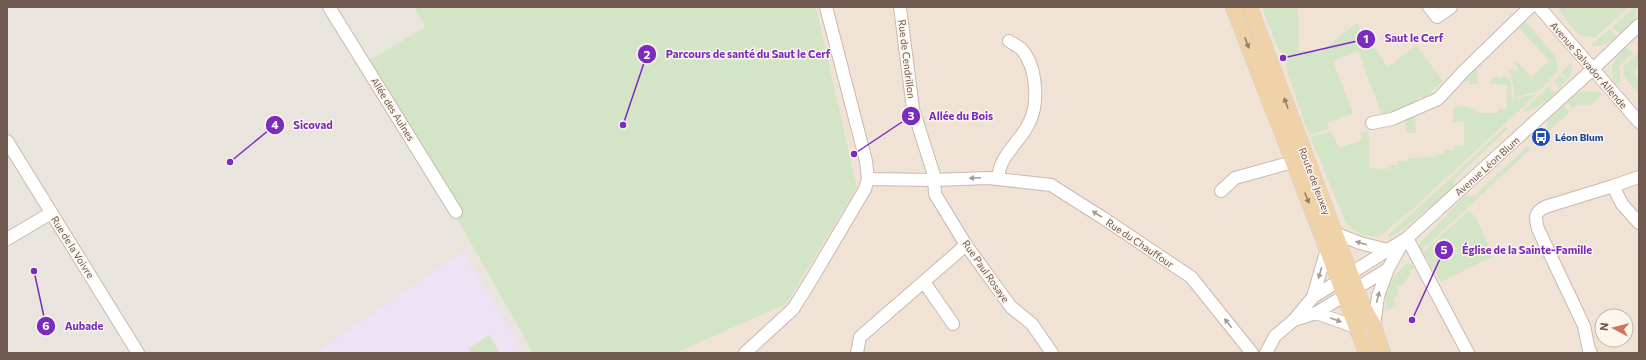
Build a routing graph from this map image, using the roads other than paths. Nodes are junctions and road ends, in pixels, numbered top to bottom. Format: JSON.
{"nodes":[{"id":1,"x":329,"y":7,"type":"edge"},
{"id":2,"x":826,"y":7,"type":"edge"},
{"id":3,"x":900,"y":7,"type":"edge"},
{"id":4,"x":1233,"y":7,"type":"edge"},
{"id":5,"x":1250,"y":7,"type":"edge"},
{"id":6,"x":1430,"y":7,"type":"edge"},
{"id":7,"x":1451,"y":7,"type":"edge"},
{"id":8,"x":1530,"y":7,"type":"edge"},
{"id":9,"x":1539,"y":7,"type":"edge"},
{"id":10,"x":1639,"y":24,"type":"edge"},
{"id":11,"x":1009,"y":42,"type":"dead end"},
{"id":12,"x":1593,"y":69,"type":"junction"},
{"id":13,"x":1639,"y":122,"type":"edge"},
{"id":14,"x":1372,"y":123,"type":"dead end"},
{"id":15,"x":7,"y":141,"type":"edge"},
{"id":16,"x":1293,"y":162,"type":"junction"},
{"id":17,"x":1639,"y":177,"type":"edge"},
{"id":18,"x":998,"y":179,"type":"junction"},
{"id":19,"x":868,"y":180,"type":"junction"},
{"id":20,"x":934,"y":180,"type":"junction"},
{"id":21,"x":1613,"y":186,"type":"junction"},
{"id":22,"x":1221,"y":190,"type":"dead end"},
{"id":23,"x":51,"y":212,"type":"junction"},
{"id":24,"x":456,"y":212,"type":"dead end"},
{"id":25,"x":1639,"y":223,"type":"edge"},
{"id":26,"x":1335,"y":233,"type":"junction"},
{"id":27,"x":7,"y":239,"type":"edge"},
{"id":28,"x":1405,"y":239,"type":"junction"},
{"id":29,"x":966,"y":245,"type":"junction"},
{"id":30,"x":1327,"y":249,"type":"junction"},
{"id":31,"x":1388,"y":250,"type":"junction"},
{"id":32,"x":1388,"y":269,"type":"junction"},
{"id":33,"x":1345,"y":277,"type":"junction"},
{"id":34,"x":924,"y":282,"type":"junction"},
{"id":35,"x":1350,"y":292,"type":"junction"},
{"id":36,"x":1313,"y":297,"type":"junction"},
{"id":37,"x":1316,"y":313,"type":"junction"},
{"id":38,"x":1294,"y":320,"type":"junction"},
{"id":39,"x":954,"y":324,"type":"dead end"},
{"id":40,"x":1374,"y":326,"type":"junction"},
{"id":41,"x":1356,"y":327,"type":"junction"},
{"id":42,"x":138,"y":353,"type":"edge"},
{"id":43,"x":745,"y":353,"type":"edge"},
{"id":44,"x":857,"y":353,"type":"edge"},
{"id":45,"x":1052,"y":353,"type":"edge"},
{"id":46,"x":1252,"y":353,"type":"edge"},
{"id":47,"x":1266,"y":353,"type":"edge"},
{"id":48,"x":1366,"y":353,"type":"edge"},
{"id":49,"x":1383,"y":353,"type":"edge"},
{"id":50,"x":1468,"y":353,"type":"edge"},
{"id":51,"x":1592,"y":353,"type":"edge"}],
"edges":[{"from":1,"to":24,"type":"street","name":"Allée des Aulnes"},
{"from":2,"to":19,"type":"street"},
{"from":3,"to":20,"type":"street","name":"Rue de Cendrillon"},
{"from":4,"to":16,"type":"main road","name":"Route de Jeuxey","one_way":true},
{"from":26,"to":5,"type":"main road","name":"Route de Jeuxey","one_way":true},
{"from":6,"to":7,"type":"street"},
{"from":8,"to":14,"type":"street"},
{"from":9,"to":12,"type":"street","name":"Avenue Salvador Allende"},
{"from":10,"to":12,"type":"street","name":"Avenue Léon Blum"},
{"from":11,"to":18,"type":"street"},
{"from":12,"to":13,"type":"street","name":"Avenue Salvador Allende"},
{"from":12,"to":28,"type":"street","name":"Avenue Léon Blum"},
{"from":15,"to":23,"type":"street","name":"Rue de la Voivre"},
{"from":16,"to":22,"type":"street","name":"Route de Jeuxey"},
{"from":16,"to":30,"type":"main road","name":"Route de Jeuxey","one_way":true},
{"from":17,"to":21,"type":"street"},
{"from":18,"to":20,"type":"street","name":"Rue du Chauffour","one_way":true},
{"from":46,"to":18,"type":"street","name":"Rue du Chauffour","one_way":true},
{"from":19,"to":20,"type":"street","name":"Rue du Chauffour"},
{"from":19,"to":43,"type":"street"},
{"from":20,"to":29,"type":"street","name":"Rue Paul Rosaye"},
{"from":21,"to":25,"type":"street"},
{"from":21,"to":51,"type":"street"},
{"from":23,"to":27,"type":"street"},
{"from":23,"to":42,"type":"street","name":"Rue de la Voivre"},
{"from":31,"to":26,"type":"street","one_way":true},
{"from":26,"to":33,"type":"main road","name":"Route de Jeuxey"},
{"from":28,"to":31,"type":"street","name":"Avenue Léon Blum"},
{"from":28,"to":32,"type":"street","name":"Avenue Léon Blum"},
{"from":28,"to":50,"type":"street"},
{"from":29,"to":34,"type":"street"},
{"from":29,"to":45,"type":"street","name":"Rue Paul Rosaye"},
{"from":30,"to":33,"type":"main road","name":"Route de Jeuxey"},
{"from":30,"to":36,"type":"street","one_way":true},
{"from":31,"to":33,"type":"street","name":"Avenue Léon Blum"},
{"from":32,"to":35,"type":"street"},
{"from":40,"to":32,"type":"street","name":"Avenue Léon Blum","one_way":true},
{"from":33,"to":35,"type":"main road","name":"Route de Jeuxey"},
{"from":33,"to":36,"type":"street","name":"Avenue Léon Blum"},
{"from":34,"to":39,"type":"street"},
{"from":34,"to":44,"type":"street"},
{"from":35,"to":37,"type":"street"},
{"from":35,"to":40,"type":"main road","name":"Route de Jeuxey"},
{"from":35,"to":41,"type":"main road","name":"Route de Jeuxey"},
{"from":36,"to":38,"type":"street"},
{"from":37,"to":38,"type":"street"},
{"from":37,"to":41,"type":"street","one_way":true},
{"from":38,"to":47,"type":"street"},
{"from":40,"to":49,"type":"main road","name":"Route de Jeuxey"},
{"from":41,"to":48,"type":"main road","name":"Route de Jeuxey"}]}
